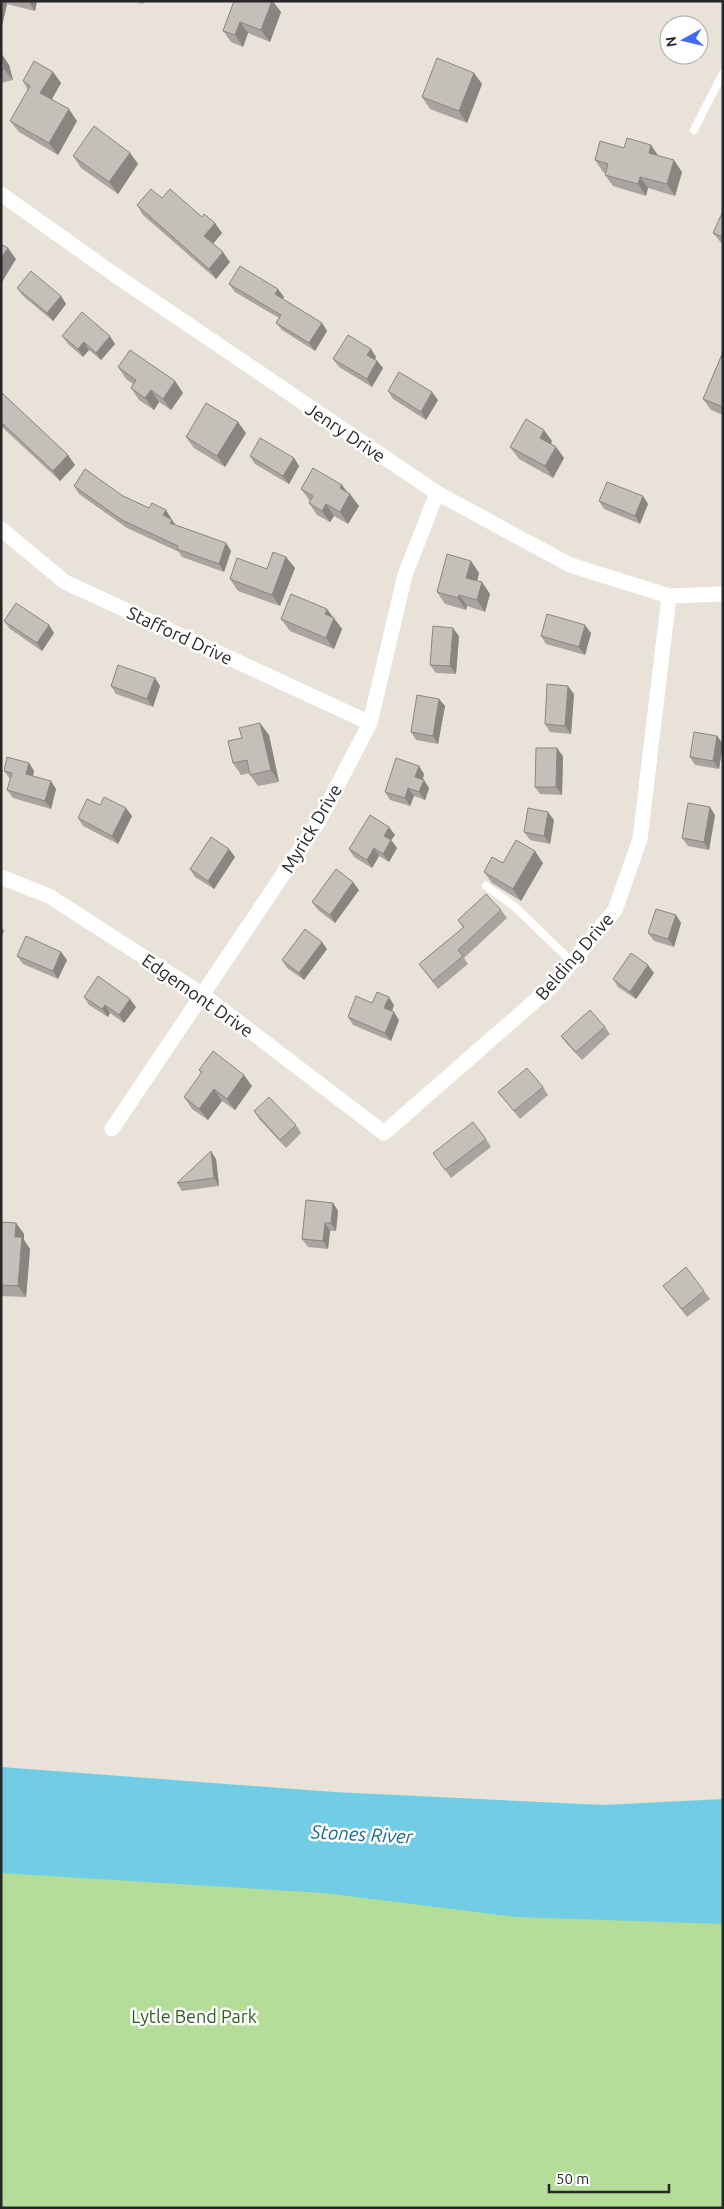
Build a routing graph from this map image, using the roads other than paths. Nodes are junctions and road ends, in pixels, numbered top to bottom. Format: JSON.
{"nodes":[{"id":1,"x":723,"y":73,"type":"edge"},
{"id":2,"x":694,"y":130,"type":"dead end"},
{"id":3,"x":1,"y":194,"type":"edge"},
{"id":4,"x":436,"y":493,"type":"junction"},
{"id":5,"x":1,"y":528,"type":"edge"},
{"id":6,"x":723,"y":594,"type":"edge"},
{"id":7,"x":669,"y":596,"type":"junction"},
{"id":8,"x":370,"y":723,"type":"junction"},
{"id":9,"x":1,"y":877,"type":"edge"},
{"id":10,"x":486,"y":886,"type":"edge"},
{"id":11,"x":572,"y":962,"type":"junction"},
{"id":12,"x":203,"y":995,"type":"junction"},
{"id":13,"x":112,"y":1129,"type":"dead end"},
{"id":14,"x":384,"y":1133,"type":"joint"}],
"edges":[{"from":1,"to":2,"type":"lane"},
{"from":3,"to":4,"type":"street","name":"Jenry Drive"},
{"from":4,"to":7,"type":"street","name":"Jenry Drive"},
{"from":4,"to":8,"type":"street","name":"Myrick Drive"},
{"from":5,"to":8,"type":"street","name":"Stafford Drive"},
{"from":6,"to":7,"type":"street","name":"Jenry Drive"},
{"from":7,"to":11,"type":"street","name":"Belding Drive"},
{"from":8,"to":12,"type":"street","name":"Myrick Drive"},
{"from":9,"to":12,"type":"street","name":"Edgemont Drive"},
{"from":10,"to":11,"type":"lane"},
{"from":11,"to":14,"type":"street","name":"Belding Drive"},
{"from":12,"to":13,"type":"street","name":"Myrick Drive"},
{"from":12,"to":14,"type":"street","name":"Edgemont Drive"}]}
